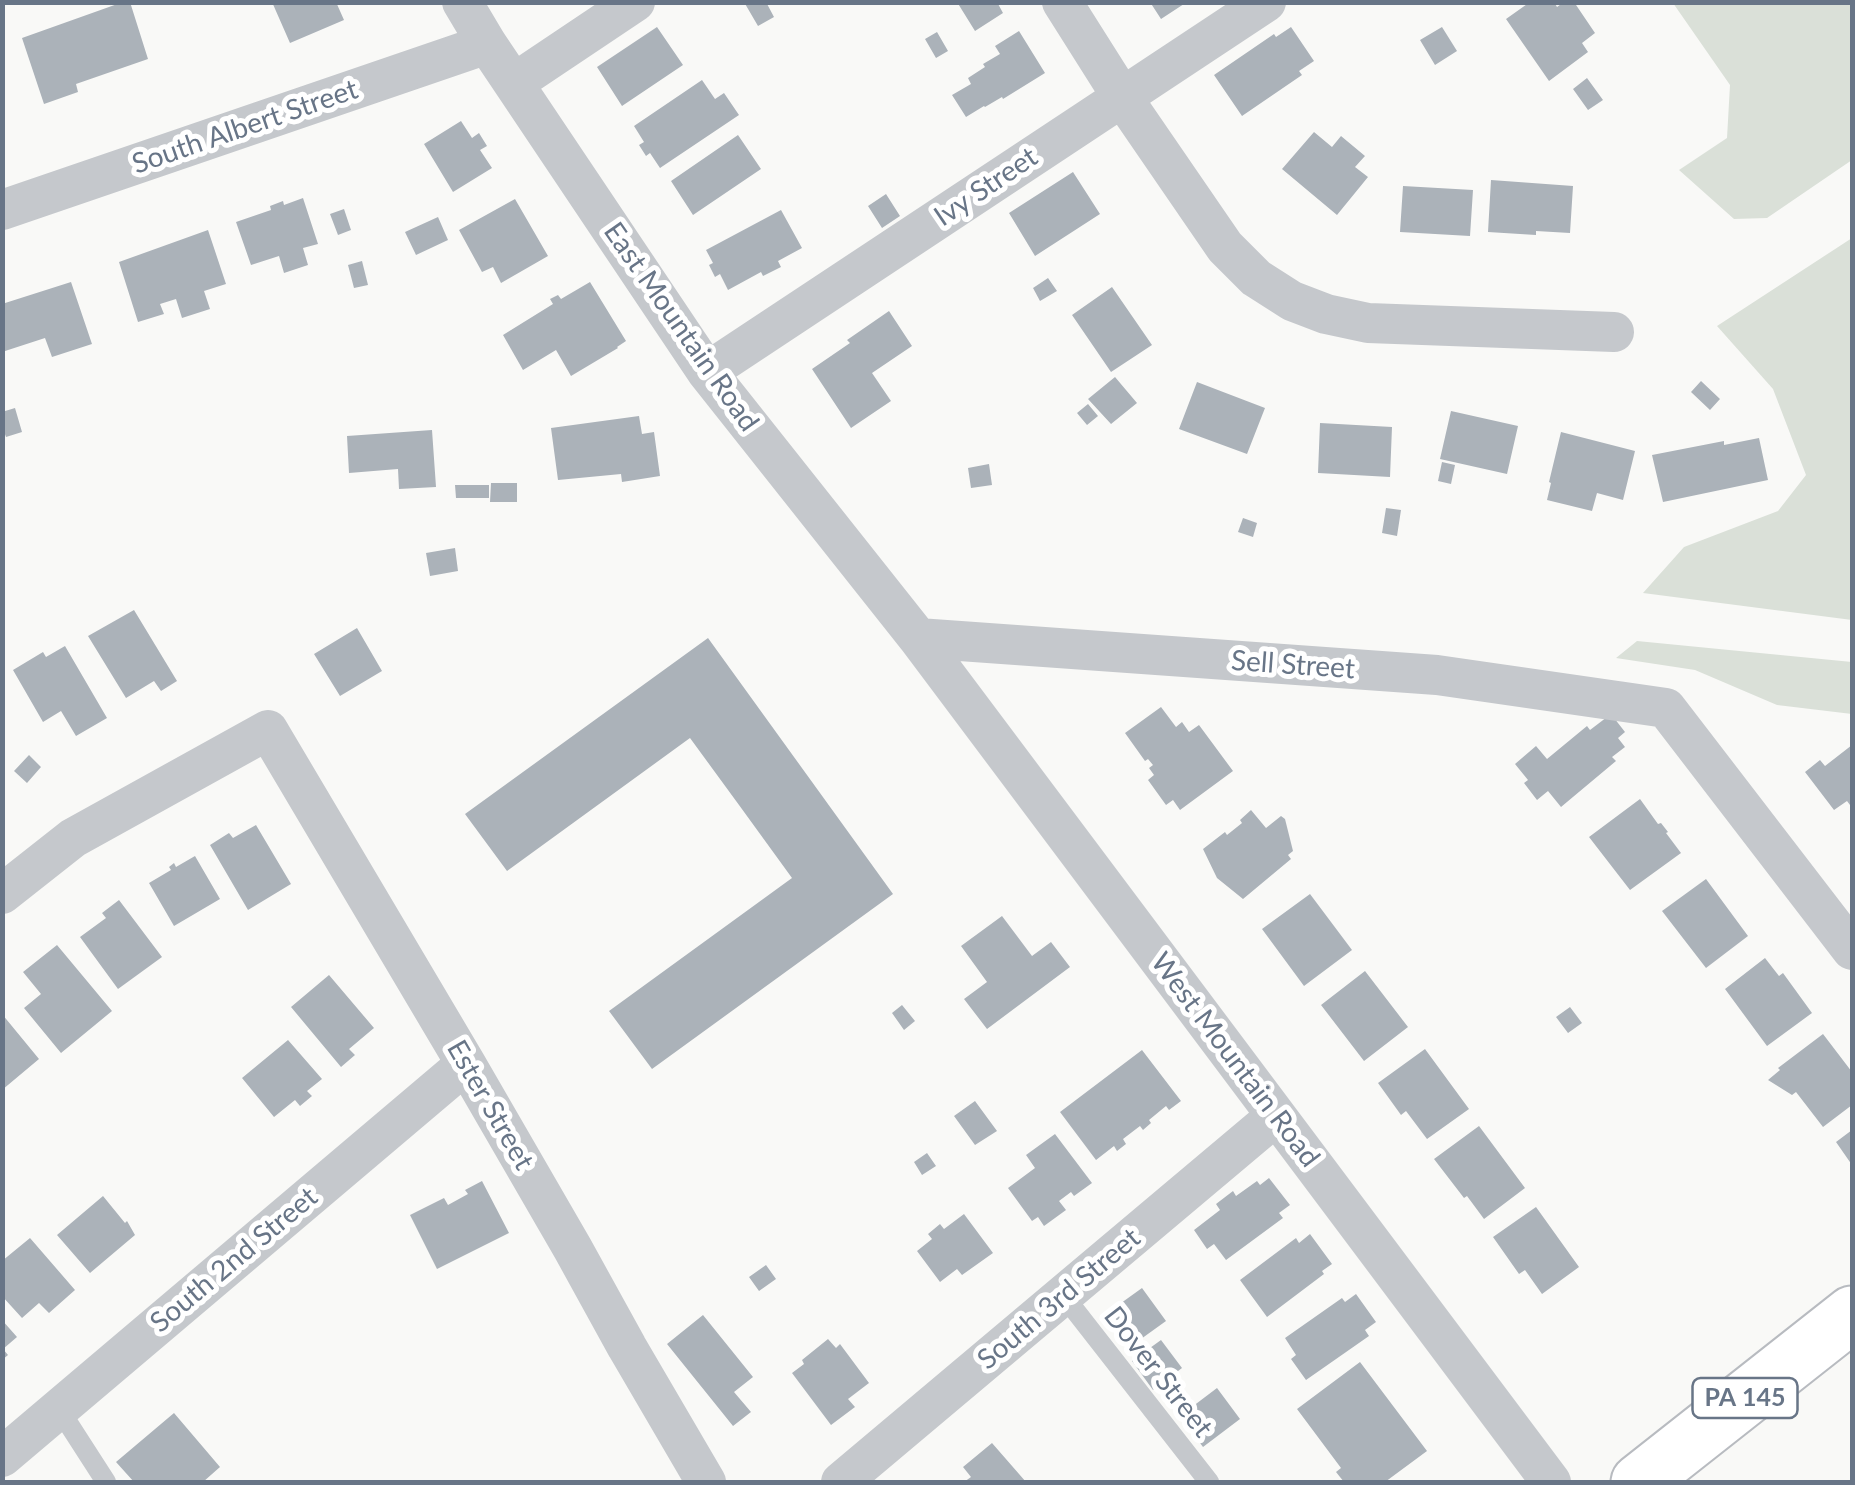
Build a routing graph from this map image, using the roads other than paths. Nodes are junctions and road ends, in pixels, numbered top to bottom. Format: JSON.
{"nodes":[{"id":1,"x":462,"y":2,"type":"edge"},
{"id":2,"x":636,"y":2,"type":"edge"},
{"id":3,"x":1062,"y":2,"type":"edge"},
{"id":4,"x":1266,"y":2,"type":"edge"},
{"id":5,"x":487,"y":44,"type":"junction"},
{"id":6,"x":514,"y":82,"type":"junction"},
{"id":7,"x":1122,"y":96,"type":"junction"},
{"id":8,"x":2,"y":210,"type":"edge"},
{"id":9,"x":1614,"y":332,"type":"dead end"},
{"id":10,"x":707,"y":372,"type":"junction"},
{"id":11,"x":918,"y":638,"type":"junction"},
{"id":12,"x":2,"y":894,"type":"edge"},
{"id":13,"x":1852,"y":950,"type":"edge"},
{"id":14,"x":466,"y":1064,"type":"junction"},
{"id":15,"x":1276,"y":1116,"type":"junction"},
{"id":16,"x":1063,"y":1295,"type":"junction"},
{"id":17,"x":1852,"y":1314,"type":"edge"},
{"id":18,"x":59,"y":1409,"type":"junction"},
{"id":19,"x":2,"y":1457,"type":"edge"},
{"id":20,"x":106,"y":1482,"type":"edge"},
{"id":21,"x":706,"y":1482,"type":"edge"},
{"id":22,"x":841,"y":1482,"type":"edge"},
{"id":23,"x":1209,"y":1482,"type":"edge"},
{"id":24,"x":1551,"y":1482,"type":"edge"},
{"id":25,"x":1638,"y":1482,"type":"edge"}],
"edges":[{"from":1,"to":5,"type":"street","name":"East Mountain Road"},
{"from":2,"to":6,"type":"street"},
{"from":3,"to":7,"type":"street"},
{"from":4,"to":7,"type":"street","name":"Ivy Street"},
{"from":5,"to":6,"type":"street","name":"East Mountain Road"},
{"from":5,"to":8,"type":"street","name":"South Albert Street"},
{"from":6,"to":10,"type":"street","name":"East Mountain Road"},
{"from":7,"to":9,"type":"street"},
{"from":7,"to":10,"type":"street","name":"Ivy Street"},
{"from":10,"to":11,"type":"street","name":"East Mountain Road"},
{"from":11,"to":13,"type":"street","name":"Sell Street"},
{"from":11,"to":15,"type":"street","name":"West Mountain Road"},
{"from":12,"to":14,"type":"street","name":"Ester Street"},
{"from":14,"to":18,"type":"street","name":"South 2nd Street"},
{"from":14,"to":21,"type":"street","name":"Ester Street"},
{"from":15,"to":16,"type":"street","name":"South 3rd Street"},
{"from":15,"to":24,"type":"street","name":"West Mountain Road"},
{"from":16,"to":22,"type":"street","name":"South 3rd Street"},
{"from":16,"to":23,"type":"lane","name":"Dover Street"},
{"from":17,"to":25,"type":"main road","number":"PA 145"},
{"from":18,"to":19,"type":"street","name":"South 2nd Street"},
{"from":18,"to":20,"type":"lane"}]}
